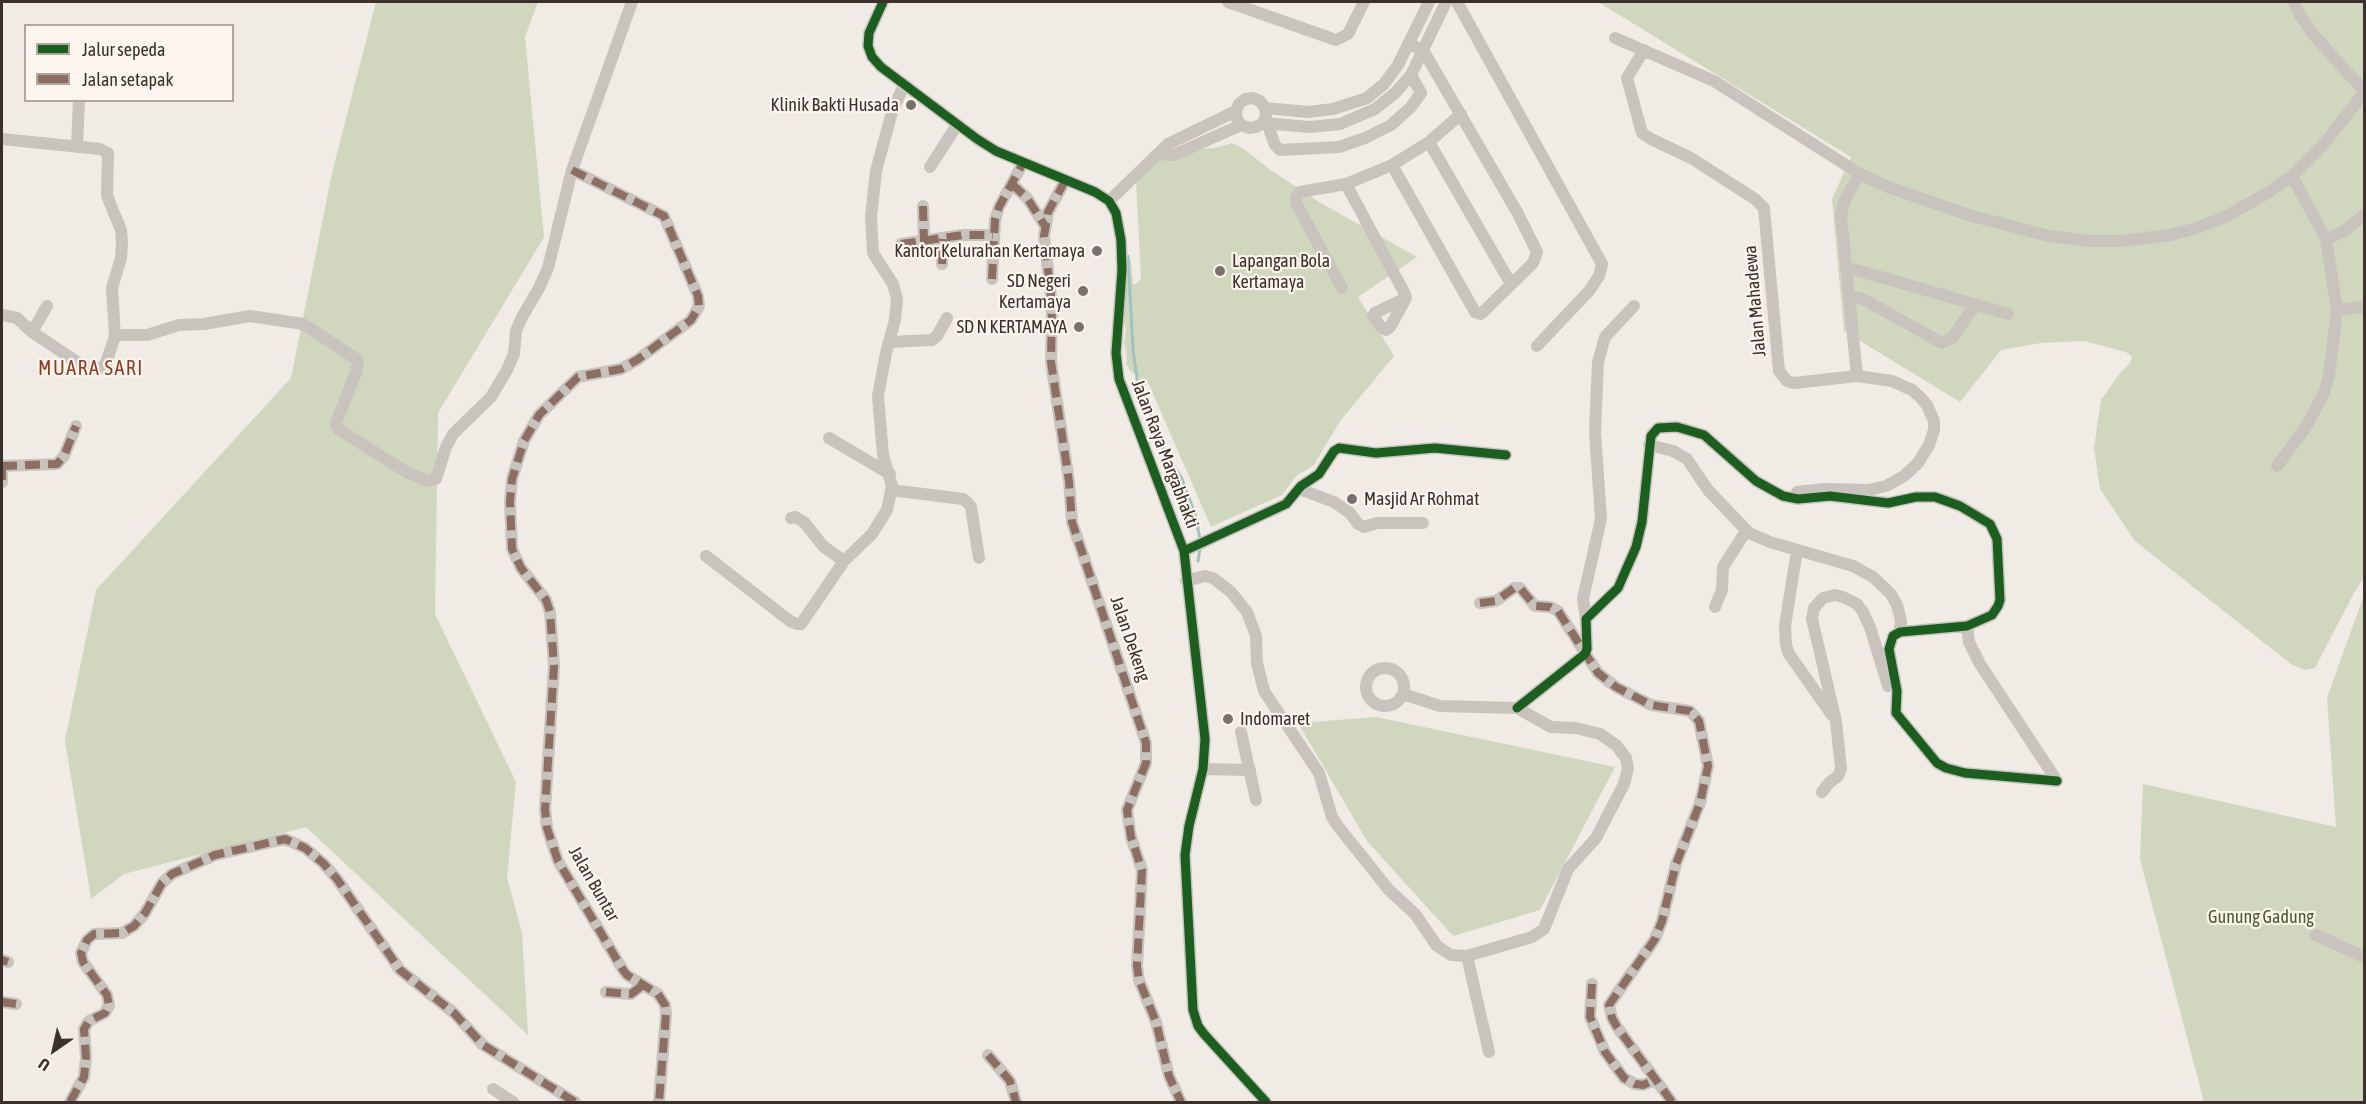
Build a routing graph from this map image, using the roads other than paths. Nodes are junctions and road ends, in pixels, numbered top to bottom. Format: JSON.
{"nodes":[{"id":1,"x":633,"y":2,"type":"edge"},
{"id":2,"x":883,"y":2,"type":"edge"},
{"id":3,"x":1228,"y":2,"type":"edge"},
{"id":4,"x":1364,"y":2,"type":"edge"},
{"id":5,"x":1429,"y":2,"type":"edge"},
{"id":6,"x":1446,"y":2,"type":"edge"},
{"id":7,"x":1457,"y":2,"type":"edge"},
{"id":8,"x":2294,"y":2,"type":"edge"},
{"id":9,"x":1615,"y":38,"type":"dead end"},
{"id":10,"x":1409,"y":44,"type":"junction"},
{"id":11,"x":1424,"y":50,"type":"junction"},
{"id":12,"x":1644,"y":51,"type":"junction"},
{"id":13,"x":1411,"y":75,"type":"junction"},
{"id":14,"x":904,"y":85,"type":"junction"},
{"id":15,"x":2364,"y":92,"type":"edge"},
{"id":16,"x":79,"y":102,"type":"edge"},
{"id":17,"x":1265,"y":108,"type":"junction"},
{"id":18,"x":1236,"y":111,"type":"junction"},
{"id":19,"x":1461,"y":114,"type":"junction"},
{"id":20,"x":1265,"y":123,"type":"junction"},
{"id":21,"x":957,"y":125,"type":"junction"},
{"id":22,"x":1241,"y":125,"type":"junction"},
{"id":23,"x":2,"y":139,"type":"edge"},
{"id":24,"x":1429,"y":142,"type":"junction"},
{"id":25,"x":77,"y":146,"type":"junction"},
{"id":26,"x":1158,"y":154,"type":"junction"},
{"id":27,"x":1023,"y":163,"type":"junction"},
{"id":28,"x":1392,"y":165,"type":"junction"},
{"id":29,"x":930,"y":167,"type":"dead end"},
{"id":30,"x":572,"y":170,"type":"junction"},
{"id":31,"x":1860,"y":174,"type":"junction"},
{"id":32,"x":2292,"y":176,"type":"junction"},
{"id":33,"x":1065,"y":181,"type":"junction"},
{"id":34,"x":1012,"y":184,"type":"junction"},
{"id":35,"x":1346,"y":184,"type":"junction"},
{"id":36,"x":1109,"y":201,"type":"junction"},
{"id":37,"x":923,"y":206,"type":"dead end"},
{"id":38,"x":2364,"y":215,"type":"edge"},
{"id":39,"x":1045,"y":226,"type":"junction"},
{"id":40,"x":993,"y":235,"type":"junction"},
{"id":41,"x":943,"y":239,"type":"junction"},
{"id":42,"x":2326,"y":239,"type":"junction"},
{"id":43,"x":924,"y":242,"type":"junction"},
{"id":44,"x":902,"y":244,"type":"dead end"},
{"id":45,"x":942,"y":264,"type":"dead end"},
{"id":46,"x":1846,"y":267,"type":"junction"},
{"id":47,"x":992,"y":279,"type":"dead end"},
{"id":48,"x":1511,"y":284,"type":"junction"},
{"id":49,"x":1342,"y":288,"type":"dead end"},
{"id":50,"x":1850,"y":296,"type":"junction"},
{"id":51,"x":1406,"y":298,"type":"dead end"},
{"id":52,"x":1976,"y":304,"type":"junction"},
{"id":53,"x":47,"y":306,"type":"dead end"},
{"id":54,"x":1634,"y":306,"type":"dead end"},
{"id":55,"x":2364,"y":307,"type":"edge"},
{"id":56,"x":2337,"y":310,"type":"junction"},
{"id":57,"x":2008,"y":314,"type":"dead end"},
{"id":58,"x":2,"y":315,"type":"edge"},
{"id":59,"x":947,"y":318,"type":"dead end"},
{"id":60,"x":32,"y":332,"type":"junction"},
{"id":61,"x":115,"y":337,"type":"junction"},
{"id":62,"x":889,"y":342,"type":"junction"},
{"id":63,"x":1537,"y":346,"type":"dead end"},
{"id":64,"x":1857,"y":376,"type":"junction"},
{"id":65,"x":76,"y":426,"type":"dead end"},
{"id":66,"x":829,"y":438,"type":"dead end"},
{"id":67,"x":1649,"y":444,"type":"junction"},
{"id":68,"x":1506,"y":455,"type":"dead end"},
{"id":69,"x":2,"y":465,"type":"edge"},
{"id":70,"x":2277,"y":466,"type":"dead end"},
{"id":71,"x":890,"y":474,"type":"junction"},
{"id":72,"x":2,"y":482,"type":"edge"},
{"id":73,"x":1299,"y":489,"type":"junction"},
{"id":74,"x":891,"y":490,"type":"junction"},
{"id":75,"x":1783,"y":496,"type":"junction"},
{"id":76,"x":790,"y":518,"type":"dead end"},
{"id":77,"x":1423,"y":523,"type":"dead end"},
{"id":78,"x":1746,"y":531,"type":"junction"},
{"id":79,"x":1797,"y":550,"type":"junction"},
{"id":80,"x":1184,"y":551,"type":"junction"},
{"id":81,"x":706,"y":556,"type":"dead end"},
{"id":82,"x":979,"y":558,"type":"dead end"},
{"id":83,"x":844,"y":561,"type":"junction"},
{"id":84,"x":1186,"y":581,"type":"junction"},
{"id":85,"x":1480,"y":603,"type":"dead end"},
{"id":86,"x":1715,"y":607,"type":"dead end"},
{"id":87,"x":1586,"y":619,"type":"junction"},
{"id":88,"x":1967,"y":626,"type":"junction"},
{"id":89,"x":1900,"y":632,"type":"junction"},
{"id":90,"x":1585,"y":654,"type":"junction"},
{"id":91,"x":1403,"y":694,"type":"dead end"},
{"id":92,"x":1517,"y":708,"type":"junction"},
{"id":93,"x":1896,"y":713,"type":"junction"},
{"id":94,"x":1836,"y":721,"type":"junction"},
{"id":95,"x":1241,"y":732,"type":"dead end"},
{"id":96,"x":1203,"y":770,"type":"junction"},
{"id":97,"x":1250,"y":770,"type":"junction"},
{"id":98,"x":1822,"y":792,"type":"dead end"},
{"id":99,"x":1256,"y":800,"type":"dead end"},
{"id":100,"x":2316,"y":935,"type":"dead end"},
{"id":101,"x":1467,"y":956,"type":"junction"},
{"id":102,"x":2364,"y":957,"type":"edge"},
{"id":103,"x":1592,"y":984,"type":"dead end"},
{"id":104,"x":643,"y":986,"type":"junction"},
{"id":105,"x":606,"y":992,"type":"dead end"},
{"id":106,"x":2,"y":1002,"type":"edge"},
{"id":107,"x":16,"y":1004,"type":"dead end"},
{"id":108,"x":1490,"y":1052,"type":"dead end"},
{"id":109,"x":988,"y":1055,"type":"dead end"},
{"id":110,"x":1655,"y":1080,"type":"junction"},
{"id":111,"x":493,"y":1089,"type":"dead end"},
{"id":112,"x":70,"y":1102,"type":"edge"},
{"id":113,"x":513,"y":1102,"type":"edge"},
{"id":114,"x":575,"y":1102,"type":"edge"},
{"id":115,"x":658,"y":1102,"type":"edge"},
{"id":116,"x":1016,"y":1102,"type":"edge"},
{"id":117,"x":1181,"y":1102,"type":"edge"},
{"id":118,"x":1266,"y":1102,"type":"edge"},
{"id":119,"x":1672,"y":1102,"type":"edge"}],
"edges":[{"from":1,"to":30,"type":"street"},
{"from":2,"to":14,"type":"street"},
{"from":3,"to":4,"type":"street"},
{"from":5,"to":10,"type":"street"},
{"from":6,"to":11,"type":"street"},
{"from":7,"to":63,"type":"street"},
{"from":8,"to":15,"type":"street"},
{"from":9,"to":12,"type":"street"},
{"from":10,"to":11,"type":"street"},
{"from":10,"to":17,"type":"street"},
{"from":11,"to":13,"type":"street"},
{"from":11,"to":19,"type":"street"},
{"from":12,"to":31,"type":"street"},
{"from":12,"to":64,"type":"street","name":"Jalan Mahadewa"},
{"from":13,"to":20,"type":"street"},
{"from":13,"to":20,"type":"street"},
{"from":14,"to":21,"type":"street"},
{"from":14,"to":62,"type":"street"},
{"from":15,"to":32,"type":"street"},
{"from":16,"to":25,"type":"street"},
{"from":17,"to":18,"type":"street"},
{"from":17,"to":20,"type":"street"},
{"from":18,"to":22,"type":"street"},
{"from":18,"to":26,"type":"street"},
{"from":19,"to":24,"type":"street"},
{"from":19,"to":48,"type":"street"},
{"from":20,"to":22,"type":"street"},
{"from":21,"to":27,"type":"street"},
{"from":21,"to":29,"type":"street"},
{"from":22,"to":26,"type":"street"},
{"from":23,"to":25,"type":"street"},
{"from":24,"to":28,"type":"street"},
{"from":24,"to":48,"type":"street"},
{"from":25,"to":61,"type":"street"},
{"from":26,"to":36,"type":"street"},
{"from":27,"to":33,"type":"street"},
{"from":27,"to":34,"type":"street"},
{"from":28,"to":35,"type":"street"},
{"from":28,"to":48,"type":"street"},
{"from":30,"to":61,"type":"street"},
{"from":30,"to":104,"type":"street","name":"Jalan Buntar"},
{"from":31,"to":32,"type":"street"},
{"from":31,"to":46,"type":"street"},
{"from":32,"to":42,"type":"street"},
{"from":33,"to":36,"type":"street"},
{"from":33,"to":39,"type":"street","name":"Jalan Dekeng"},
{"from":34,"to":39,"type":"street"},
{"from":34,"to":40,"type":"street"},
{"from":35,"to":49,"type":"street"},
{"from":35,"to":51,"type":"street"},
{"from":36,"to":80,"type":"street","name":"Jalan Raya Margabhakti"},
{"from":37,"to":43,"type":"street"},
{"from":38,"to":42,"type":"street"},
{"from":39,"to":117,"type":"street","name":"Jalan Dekeng"},
{"from":40,"to":41,"type":"street"},
{"from":40,"to":47,"type":"street"},
{"from":41,"to":43,"type":"street"},
{"from":41,"to":45,"type":"street"},
{"from":42,"to":56,"type":"street"},
{"from":43,"to":44,"type":"street"},
{"from":46,"to":50,"type":"street"},
{"from":46,"to":52,"type":"street"},
{"from":50,"to":52,"type":"street"},
{"from":50,"to":64,"type":"street"},
{"from":52,"to":57,"type":"street"},
{"from":53,"to":60,"type":"street"},
{"from":54,"to":87,"type":"street"},
{"from":55,"to":56,"type":"street"},
{"from":56,"to":70,"type":"street"},
{"from":58,"to":60,"type":"street"},
{"from":59,"to":62,"type":"street"},
{"from":60,"to":61,"type":"street"},
{"from":62,"to":71,"type":"street"},
{"from":64,"to":75,"type":"street"},
{"from":65,"to":69,"type":"street"},
{"from":66,"to":71,"type":"street"},
{"from":67,"to":75,"type":"street"},
{"from":67,"to":78,"type":"street"},
{"from":67,"to":87,"type":"street"},
{"from":68,"to":73,"type":"street"},
{"from":69,"to":72,"type":"street"},
{"from":71,"to":74,"type":"street"},
{"from":73,"to":77,"type":"street"},
{"from":73,"to":80,"type":"street"},
{"from":74,"to":82,"type":"street"},
{"from":74,"to":83,"type":"street"},
{"from":75,"to":88,"type":"street"},
{"from":76,"to":83,"type":"street"},
{"from":78,"to":79,"type":"street"},
{"from":78,"to":86,"type":"street"},
{"from":79,"to":89,"type":"street"},
{"from":79,"to":94,"type":"street"},
{"from":80,"to":84,"type":"street","name":"Jalan Raya Margabhakti"},
{"from":81,"to":83,"type":"street"},
{"from":84,"to":96,"type":"street","name":"Jalan Raya Margabhakti"},
{"from":84,"to":101,"type":"street"},
{"from":85,"to":90,"type":"street"},
{"from":87,"to":90,"type":"street"},
{"from":88,"to":89,"type":"street"},
{"from":88,"to":93,"type":"street"},
{"from":89,"to":93,"type":"street"},
{"from":90,"to":92,"type":"street"},
{"from":90,"to":110,"type":"street"},
{"from":91,"to":92,"type":"street"},
{"from":92,"to":101,"type":"street"},
{"from":93,"to":94,"type":"street"},
{"from":94,"to":98,"type":"street"},
{"from":95,"to":97,"type":"street"},
{"from":96,"to":97,"type":"street"},
{"from":96,"to":118,"type":"street","name":"Jalan Raya Margabhakti"},
{"from":97,"to":99,"type":"street"},
{"from":100,"to":102,"type":"street"},
{"from":101,"to":108,"type":"street"},
{"from":103,"to":110,"type":"street"},
{"from":104,"to":105,"type":"street"},
{"from":104,"to":115,"type":"street","name":"Jalan Buntar"},
{"from":106,"to":107,"type":"street"},
{"from":109,"to":116,"type":"street"},
{"from":110,"to":119,"type":"street"},
{"from":111,"to":113,"type":"street"},
{"from":112,"to":114,"type":"street"}]}
